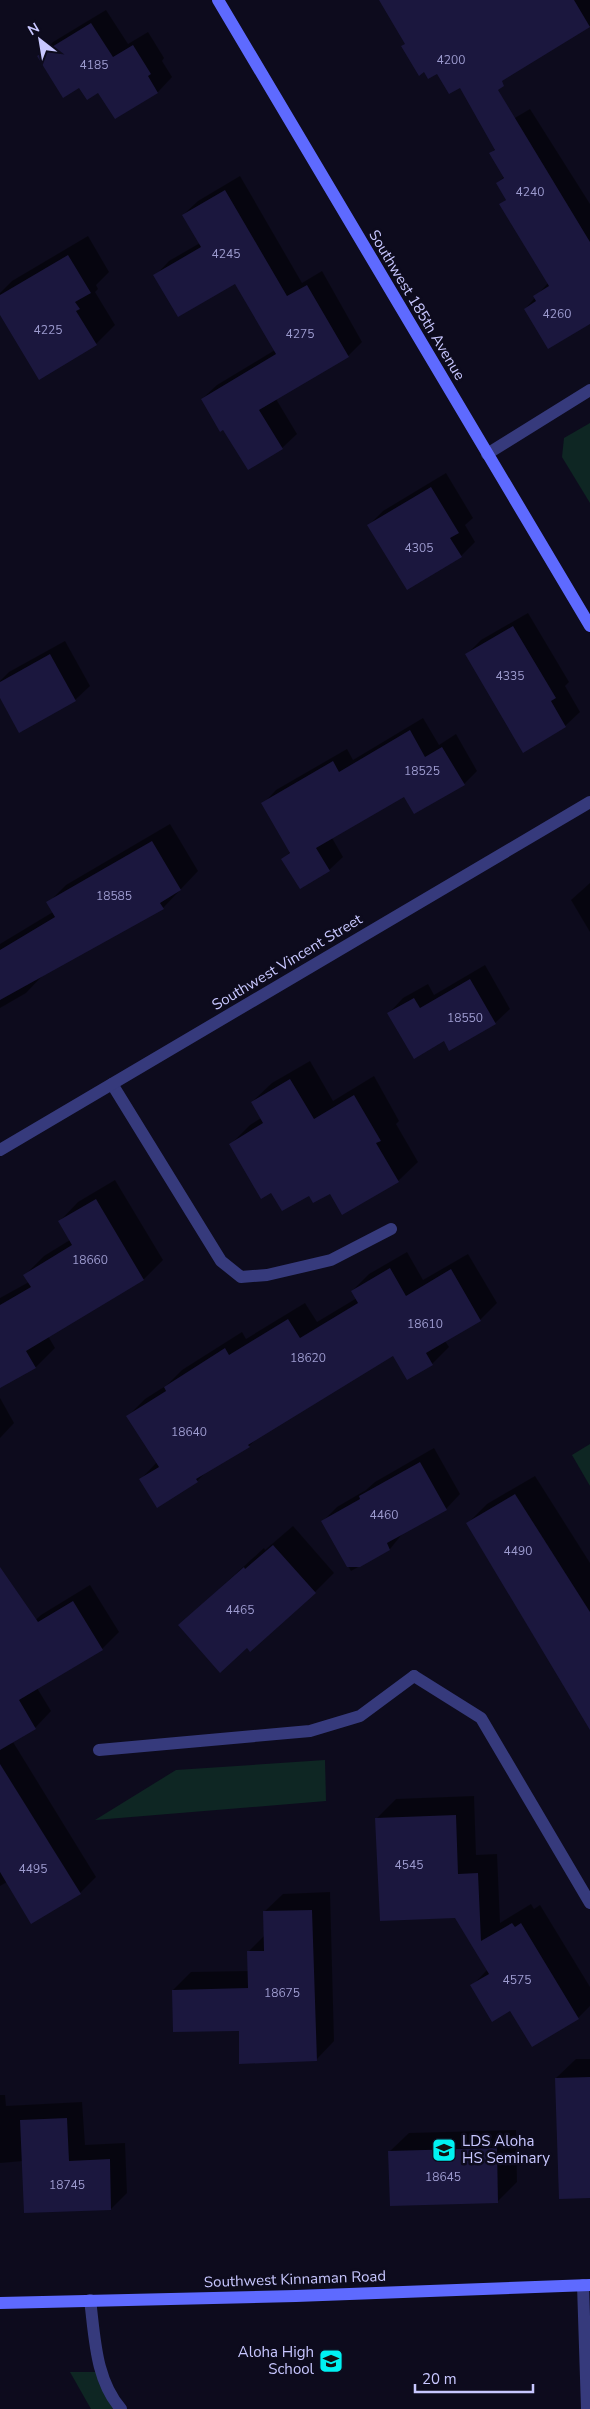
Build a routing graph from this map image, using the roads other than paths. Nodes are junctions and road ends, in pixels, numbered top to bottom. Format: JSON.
{"nodes":[{"id":1,"x":218,"y":0,"type":"edge"},
{"id":2,"x":590,"y":390,"type":"edge"},
{"id":3,"x":487,"y":454,"type":"junction"},
{"id":4,"x":590,"y":626,"type":"edge"},
{"id":5,"x":590,"y":802,"type":"edge"},
{"id":6,"x":112,"y":1084,"type":"junction"},
{"id":7,"x":0,"y":1150,"type":"edge"},
{"id":8,"x":391,"y":1228,"type":"dead end"},
{"id":9,"x":99,"y":1750,"type":"dead end"},
{"id":10,"x":590,"y":1903,"type":"edge"},
{"id":11,"x":586,"y":2285,"type":"edge"},
{"id":12,"x":90,"y":2300,"type":"junction"},
{"id":13,"x":0,"y":2303,"type":"edge"},
{"id":14,"x":121,"y":2409,"type":"edge"},
{"id":15,"x":588,"y":2409,"type":"edge"}],
"edges":[{"from":1,"to":3,"type":"main road","name":"Southwest 185th Avenue"},
{"from":2,"to":3,"type":"street"},
{"from":3,"to":4,"type":"main road","name":"Southwest 185th Avenue"},
{"from":5,"to":6,"type":"street","name":"Southwest Vincent Street"},
{"from":6,"to":7,"type":"street","name":"Southwest Vincent Street"},
{"from":6,"to":8,"type":"street"},
{"from":9,"to":10,"type":"street"},
{"from":11,"to":12,"type":"main road","name":"Southwest Kinnaman Road"},
{"from":11,"to":15,"type":"street"},
{"from":12,"to":13,"type":"main road","name":"Southwest Kinnaman Road"},
{"from":12,"to":14,"type":"street"}]}
